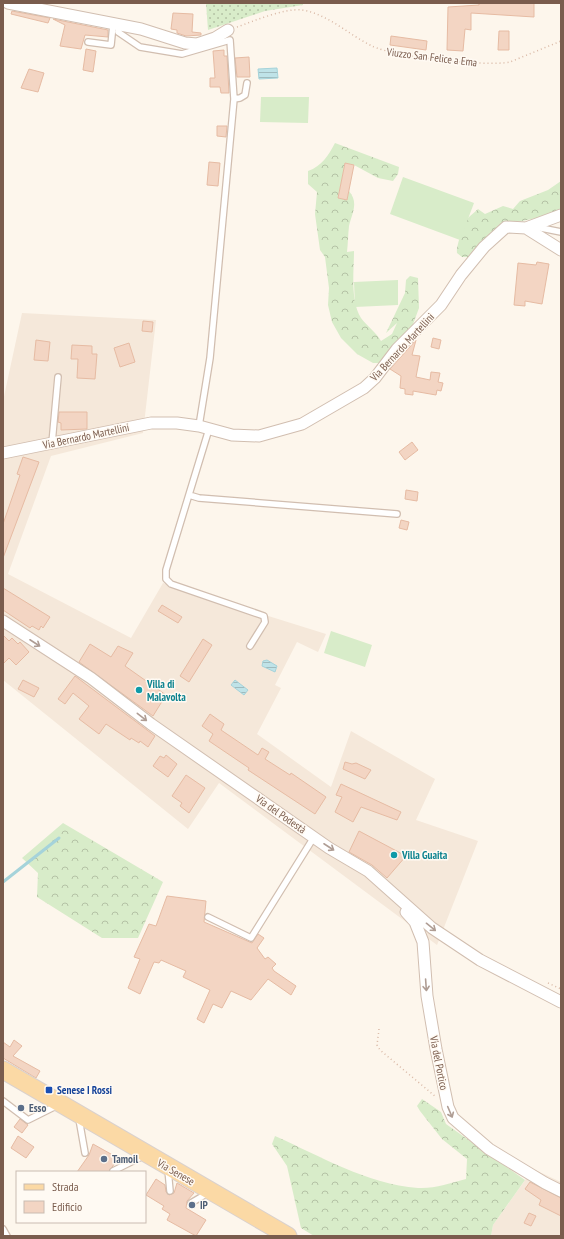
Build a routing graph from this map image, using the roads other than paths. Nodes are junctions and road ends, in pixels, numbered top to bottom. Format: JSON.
{"nodes":[{"id":1,"x":8,"y":3,"type":"edge"},
{"id":2,"x":116,"y":25,"type":"junction"},
{"id":3,"x":228,"y":30,"type":"road end"},
{"id":4,"x":88,"y":42,"type":"dead end"},
{"id":5,"x":247,"y":83,"type":"dead end"},
{"id":6,"x":234,"y":99,"type":"junction"},
{"id":7,"x":561,"y":215,"type":"edge"},
{"id":8,"x":528,"y":227,"type":"junction"},
{"id":9,"x":561,"y":232,"type":"edge"},
{"id":10,"x":561,"y":250,"type":"edge"},
{"id":11,"x":58,"y":377,"type":"dead end"},
{"id":12,"x":204,"y":427,"type":"junction"},
{"id":13,"x":52,"y":444,"type":"junction"},
{"id":14,"x":3,"y":453,"type":"edge"},
{"id":15,"x":189,"y":495,"type":"junction"},
{"id":16,"x":397,"y":514,"type":"dead end"},
{"id":17,"x":3,"y":621,"type":"edge"},
{"id":18,"x":250,"y":646,"type":"dead end"},
{"id":19,"x":314,"y":837,"type":"junction"},
{"id":20,"x":387,"y":888,"type":"junction"},
{"id":21,"x":208,"y":917,"type":"dead end"},
{"id":22,"x":561,"y":1002,"type":"edge"},
{"id":23,"x":3,"y":1070,"type":"edge"},
{"id":24,"x":3,"y":1101,"type":"edge"},
{"id":25,"x":59,"y":1104,"type":"junction"},
{"id":26,"x":79,"y":1115,"type":"junction"},
{"id":27,"x":85,"y":1153,"type":"dead end"},
{"id":28,"x":147,"y":1154,"type":"junction"},
{"id":29,"x":167,"y":1166,"type":"junction"},
{"id":30,"x":113,"y":1171,"type":"dead end"},
{"id":31,"x":170,"y":1191,"type":"dead end"},
{"id":32,"x":561,"y":1191,"type":"edge"},
{"id":33,"x":211,"y":1192,"type":"junction"},
{"id":34,"x":191,"y":1203,"type":"dead end"},
{"id":35,"x":3,"y":1229,"type":"edge"},
{"id":36,"x":7,"y":1236,"type":"edge"},
{"id":37,"x":288,"y":1236,"type":"edge"}],
"edges":[{"from":1,"to":2,"type":"street"},
{"from":2,"to":3,"type":"street"},
{"from":2,"to":4,"type":"lane"},
{"from":2,"to":6,"type":"lane"},
{"from":5,"to":6,"type":"lane"},
{"from":6,"to":12,"type":"lane"},
{"from":7,"to":8,"type":"street","name":"Via Bernardo Martellini"},
{"from":8,"to":9,"type":"lane"},
{"from":8,"to":10,"type":"street"},
{"from":8,"to":12,"type":"street","name":"Via Bernardo Martellini"},
{"from":11,"to":13,"type":"lane"},
{"from":12,"to":13,"type":"street","name":"Via Bernardo Martellini"},
{"from":12,"to":15,"type":"lane"},
{"from":13,"to":14,"type":"street","name":"Via Bernardo Martellini"},
{"from":15,"to":16,"type":"lane"},
{"from":15,"to":18,"type":"lane"},
{"from":17,"to":19,"type":"street","name":"Via del Podestà","one_way":true},
{"from":19,"to":20,"type":"street","name":"Via del Podestà","one_way":true},
{"from":19,"to":21,"type":"lane"},
{"from":20,"to":22,"type":"street","name":"Via del Podestà","one_way":true},
{"from":20,"to":32,"type":"street","name":"Via del Portico","one_way":true},
{"from":23,"to":25,"type":"main road","name":"Via Senese"},
{"from":24,"to":25,"type":"lane"},
{"from":25,"to":26,"type":"main road","name":"Via Senese"},
{"from":26,"to":27,"type":"lane"},
{"from":26,"to":28,"type":"main road","name":"Via Senese"},
{"from":28,"to":29,"type":"main road","name":"Via Senese"},
{"from":28,"to":30,"type":"lane"},
{"from":29,"to":31,"type":"lane"},
{"from":29,"to":33,"type":"main road","name":"Via Senese"},
{"from":33,"to":34,"type":"lane"},
{"from":33,"to":37,"type":"main road","name":"Via Senese"},
{"from":35,"to":36,"type":"lane"}]}
